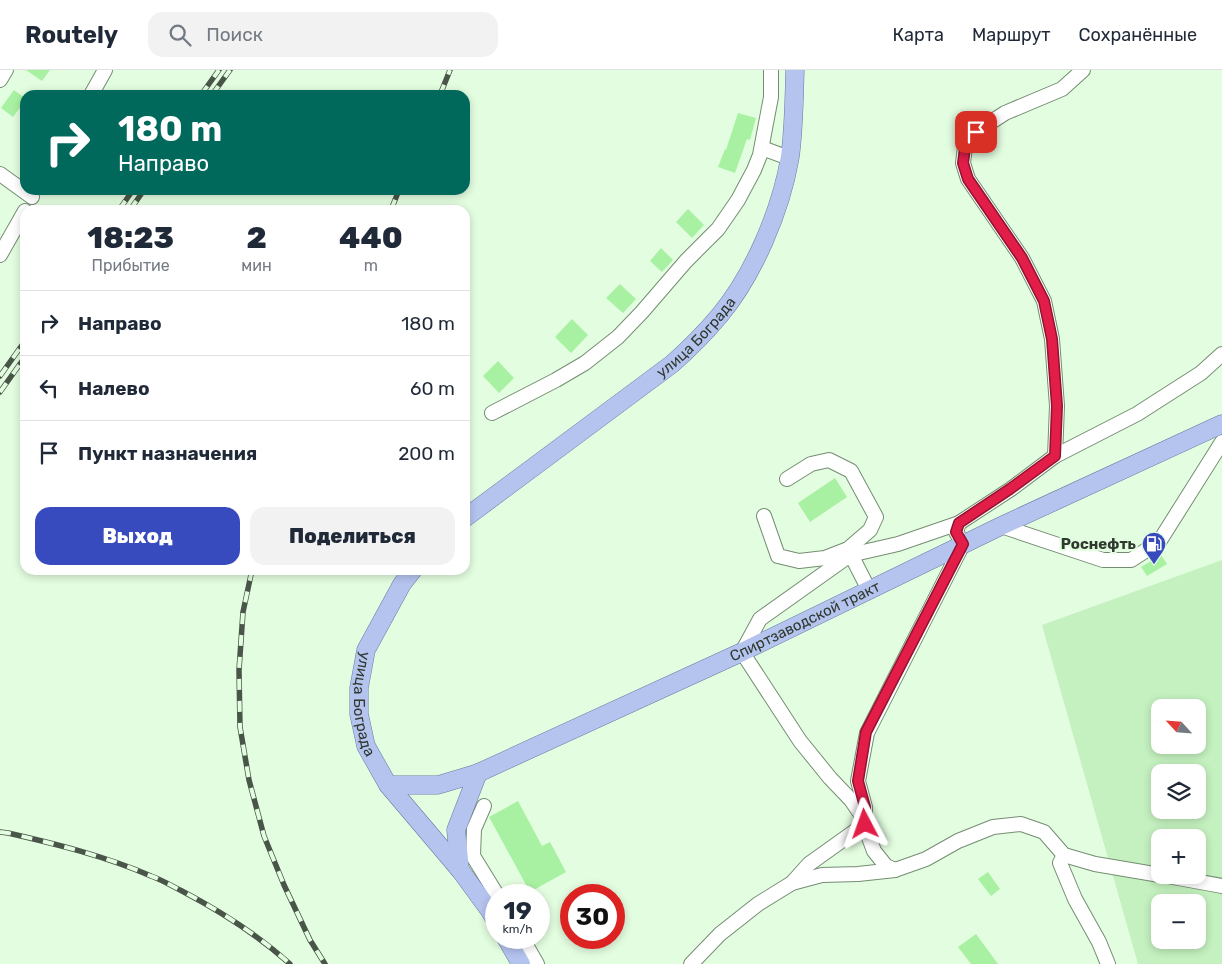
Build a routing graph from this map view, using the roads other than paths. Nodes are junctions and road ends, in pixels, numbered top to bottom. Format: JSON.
{"nodes":[{"id":1,"x":6,"y":70,"type":"edge"},
{"id":2,"x":105,"y":70,"type":"edge"},
{"id":3,"x":771,"y":70,"type":"edge"},
{"id":4,"x":1083,"y":70,"type":"edge"},
{"id":5,"x":798,"y":74,"type":"edge"},
{"id":6,"x":0,"y":80,"type":"edge"},
{"id":7,"x":94,"y":90,"type":"edge"},
{"id":8,"x":762,"y":148,"type":"junction"},
{"id":9,"x":789,"y":158,"type":"junction"},
{"id":10,"x":0,"y":174,"type":"edge"},
{"id":11,"x":20,"y":185,"type":"edge"},
{"id":12,"x":20,"y":219,"type":"edge"},
{"id":13,"x":0,"y":255,"type":"edge"},
{"id":14,"x":1222,"y":354,"type":"edge"},
{"id":15,"x":492,"y":413,"type":"dead end"},
{"id":16,"x":1222,"y":424,"type":"edge"},
{"id":17,"x":1222,"y":442,"type":"edge"},
{"id":18,"x":1055,"y":456,"type":"junction"},
{"id":19,"x":787,"y":479,"type":"dead end"},
{"id":20,"x":470,"y":514,"type":"edge"},
{"id":21,"x":764,"y":516,"type":"dead end"},
{"id":22,"x":959,"y":523,"type":"junction"},
{"id":23,"x":1001,"y":526,"type":"junction"},
{"id":24,"x":963,"y":544,"type":"junction"},
{"id":25,"x":849,"y":552,"type":"junction"},
{"id":26,"x":409,"y":575,"type":"edge"},
{"id":27,"x":869,"y":590,"type":"junction"},
{"id":28,"x":742,"y":652,"type":"junction"},
{"id":29,"x":478,"y":773,"type":"junction"},
{"id":30,"x":388,"y":785,"type":"junction"},
{"id":31,"x":484,"y":806,"type":"dead end"},
{"id":32,"x":865,"y":824,"type":"junction"},
{"id":33,"x":1064,"y":855,"type":"junction"},
{"id":34,"x":460,"y":870,"type":"junction"},
{"id":35,"x":896,"y":870,"type":"junction"},
{"id":36,"x":1151,"y":873,"type":"edge"},
{"id":37,"x":792,"y":883,"type":"junction"},
{"id":38,"x":1206,"y":883,"type":"edge"},
{"id":39,"x":490,"y":884,"type":"edge"},
{"id":40,"x":1222,"y":886,"type":"edge"},
{"id":41,"x":485,"y":904,"type":"edge"},
{"id":42,"x":512,"y":949,"type":"edge"},
{"id":43,"x":528,"y":949,"type":"edge"},
{"id":44,"x":521,"y":964,"type":"edge"},
{"id":45,"x":537,"y":964,"type":"edge"},
{"id":46,"x":691,"y":964,"type":"edge"},
{"id":47,"x":1108,"y":964,"type":"edge"}],
"edges":[{"from":1,"to":6,"type":"street"},
{"from":2,"to":7,"type":"street"},
{"from":3,"to":8,"type":"street"},
{"from":4,"to":18,"type":"street"},
{"from":5,"to":9,"type":"main road","name":"улица Бограда"},
{"from":8,"to":9,"type":"street"},
{"from":8,"to":15,"type":"street"},
{"from":9,"to":20,"type":"main road","name":"улица Бограда"},
{"from":10,"to":11,"type":"street"},
{"from":12,"to":13,"type":"street"},
{"from":14,"to":18,"type":"street"},
{"from":16,"to":23,"type":"main road","name":"Спиртзаводской тракт"},
{"from":17,"to":23,"type":"street"},
{"from":18,"to":22,"type":"street"},
{"from":19,"to":25,"type":"street"},
{"from":21,"to":25,"type":"street"},
{"from":22,"to":24,"type":"street"},
{"from":22,"to":25,"type":"street"},
{"from":23,"to":24,"type":"main road","name":"Спиртзаводской тракт"},
{"from":24,"to":27,"type":"main road","name":"Спиртзаводской тракт"},
{"from":24,"to":32,"type":"street"},
{"from":25,"to":27,"type":"street"},
{"from":25,"to":28,"type":"street"},
{"from":26,"to":30,"type":"main road","name":"улица Бограда"},
{"from":27,"to":28,"type":"main road","name":"Спиртзаводской тракт"},
{"from":28,"to":29,"type":"main road","name":"Спиртзаводской тракт"},
{"from":28,"to":32,"type":"street"},
{"from":29,"to":30,"type":"main road","name":"Спиртзаводской тракт"},
{"from":29,"to":34,"type":"main road"},
{"from":30,"to":34,"type":"main road","name":"улица Бограда"},
{"from":31,"to":39,"type":"street"},
{"from":32,"to":35,"type":"street"},
{"from":32,"to":37,"type":"street"},
{"from":33,"to":35,"type":"street"},
{"from":33,"to":36,"type":"street"},
{"from":33,"to":47,"type":"street"},
{"from":34,"to":41,"type":"main road","name":"улица Бограда"},
{"from":35,"to":37,"type":"street"},
{"from":37,"to":46,"type":"street"},
{"from":38,"to":40,"type":"street"},
{"from":42,"to":44,"type":"main road"},
{"from":43,"to":45,"type":"street"}]}
